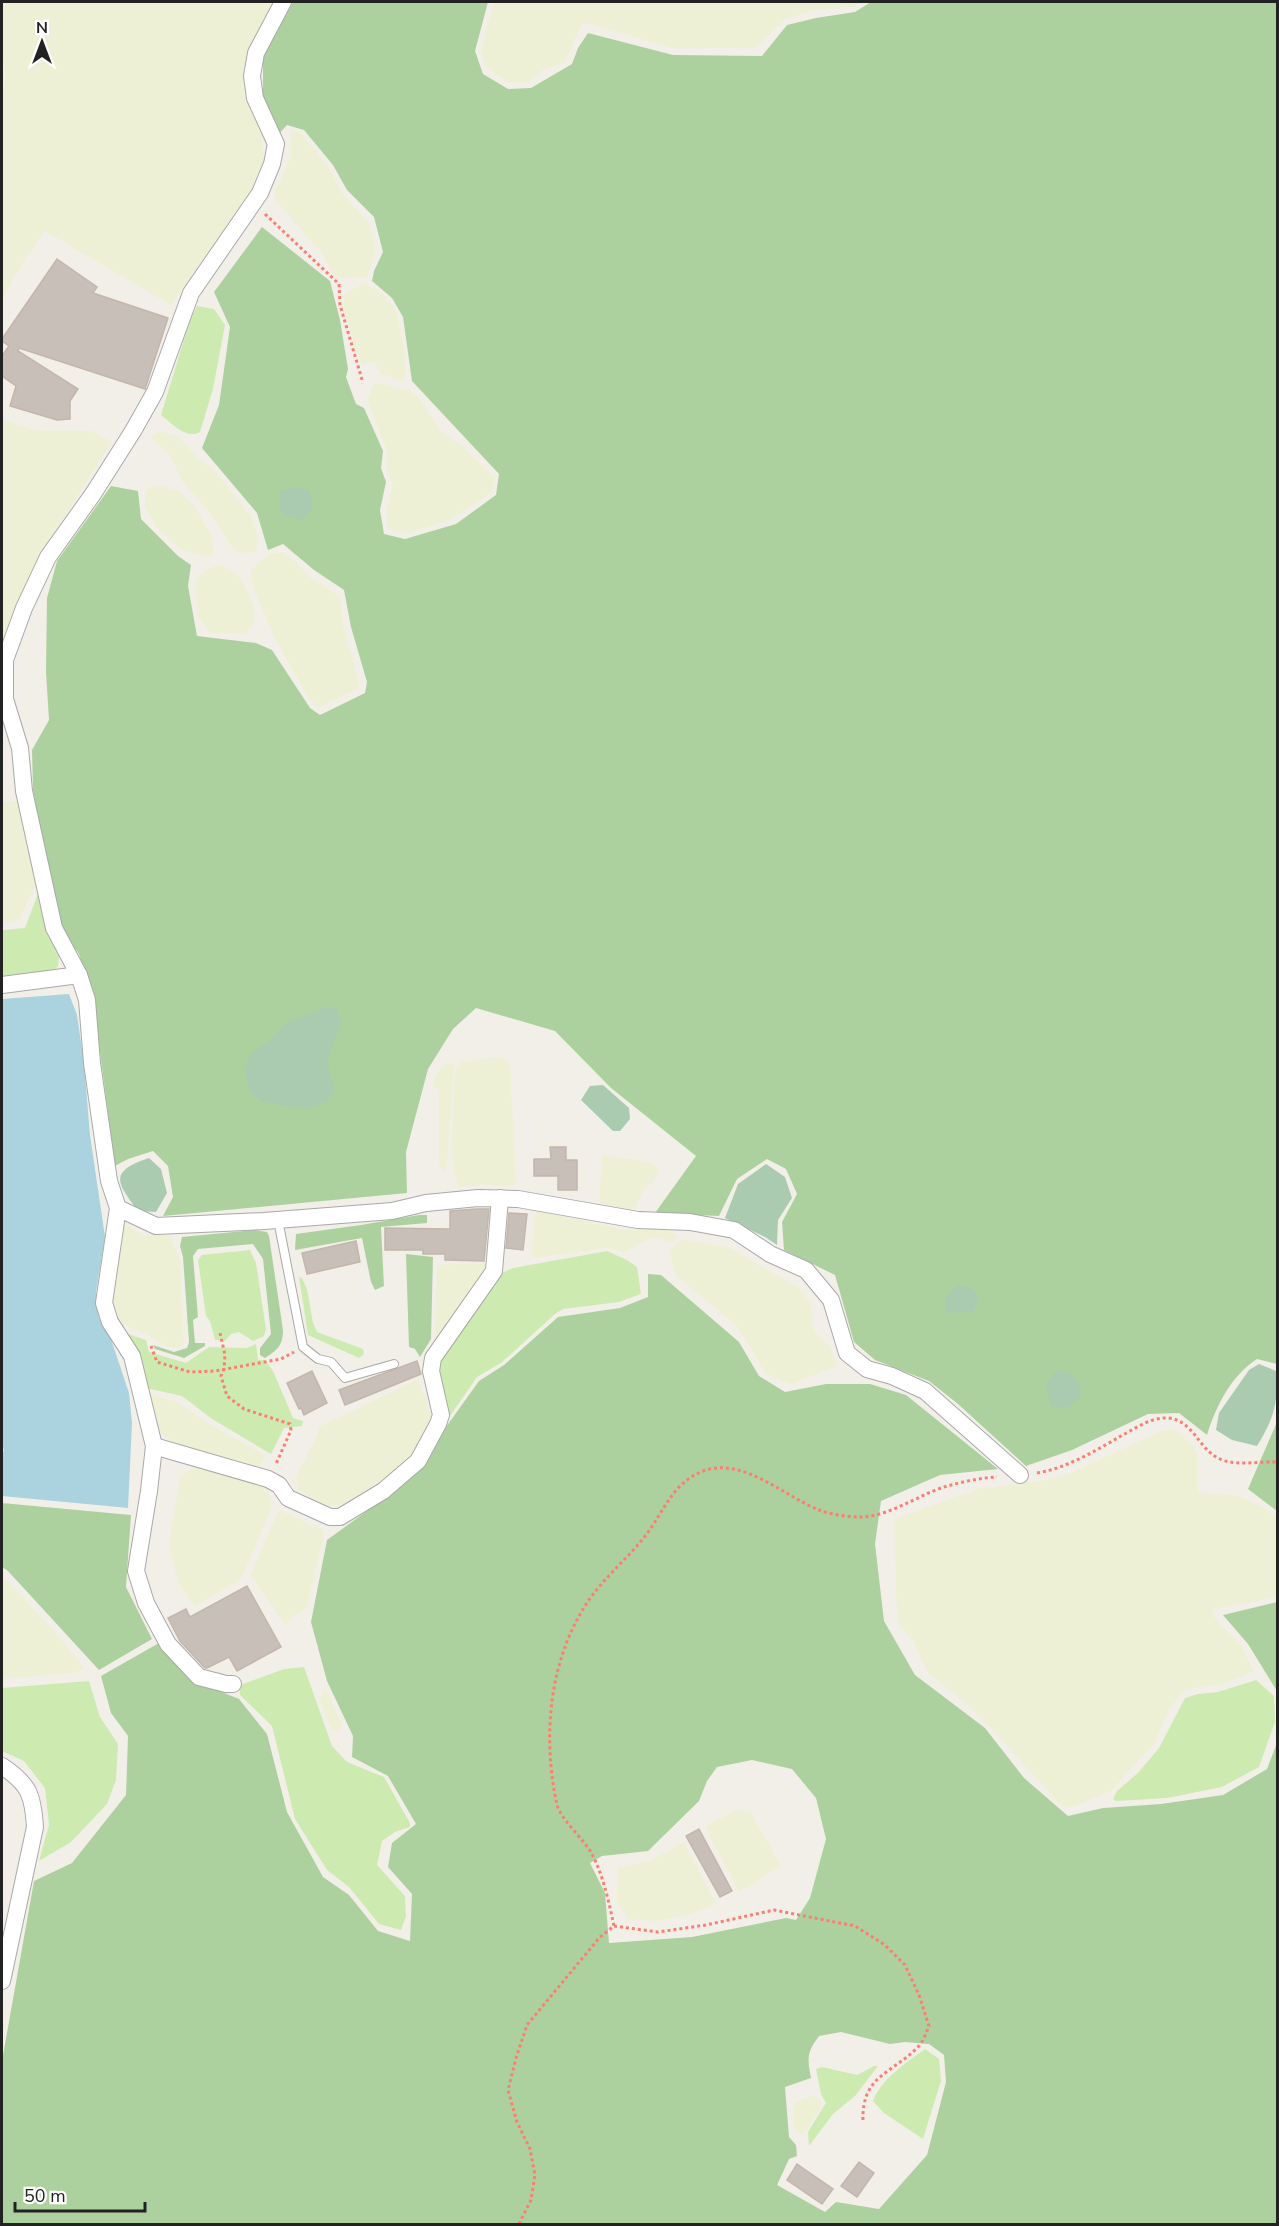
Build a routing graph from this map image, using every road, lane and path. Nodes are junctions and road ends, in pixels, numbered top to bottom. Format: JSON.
{"nodes":[{"id":1,"x":283,"y":2,"type":"edge"},
{"id":2,"x":253,"y":202,"type":"junction"},
{"id":3,"x":363,"y":383,"type":"dead end"},
{"id":4,"x":79,"y":975,"type":"junction"},
{"id":5,"x":2,"y":985,"type":"edge"},
{"id":6,"x":500,"y":1198,"type":"junction"},
{"id":7,"x":118,"y":1208,"type":"junction"},
{"id":8,"x":278,"y":1220,"type":"junction"},
{"id":9,"x":220,"y":1333,"type":"dead end"},
{"id":10,"x":151,"y":1346,"type":"dead end"},
{"id":11,"x":303,"y":1347,"type":"junction"},
{"id":12,"x":394,"y":1364,"type":"dead end"},
{"id":13,"x":224,"y":1369,"type":"junction"},
{"id":14,"x":154,"y":1446,"type":"junction"},
{"id":15,"x":1278,"y":1462,"type":"edge"},
{"id":16,"x":1020,"y":1476,"type":"junction"},
{"id":17,"x":267,"y":1479,"type":"junction"},
{"id":18,"x":233,"y":1684,"type":"dead end"},
{"id":19,"x":2,"y":1766,"type":"edge"},
{"id":20,"x":614,"y":1926,"type":"junction"},
{"id":21,"x":2,"y":1981,"type":"edge"},
{"id":22,"x":863,"y":2122,"type":"dead end"},
{"id":23,"x":519,"y":2224,"type":"edge"}],
"edges":[{"from":1,"to":2,"type":"street"},
{"from":2,"to":3,"type":"path"},
{"from":2,"to":4,"type":"street"},
{"from":4,"to":5,"type":"street"},
{"from":4,"to":7,"type":"street"},
{"from":6,"to":8,"type":"street"},
{"from":6,"to":16,"type":"street"},
{"from":6,"to":17,"type":"street"},
{"from":7,"to":8,"type":"street"},
{"from":7,"to":14,"type":"street"},
{"from":8,"to":11,"type":"lane"},
{"from":9,"to":13,"type":"path"},
{"from":10,"to":13,"type":"path"},
{"from":11,"to":12,"type":"lane"},
{"from":11,"to":13,"type":"path"},
{"from":13,"to":17,"type":"path"},
{"from":14,"to":17,"type":"street"},
{"from":14,"to":18,"type":"street"},
{"from":15,"to":16,"type":"path"},
{"from":16,"to":20,"type":"path"},
{"from":19,"to":21,"type":"street"},
{"from":20,"to":22,"type":"path"},
{"from":20,"to":23,"type":"path"}]}
